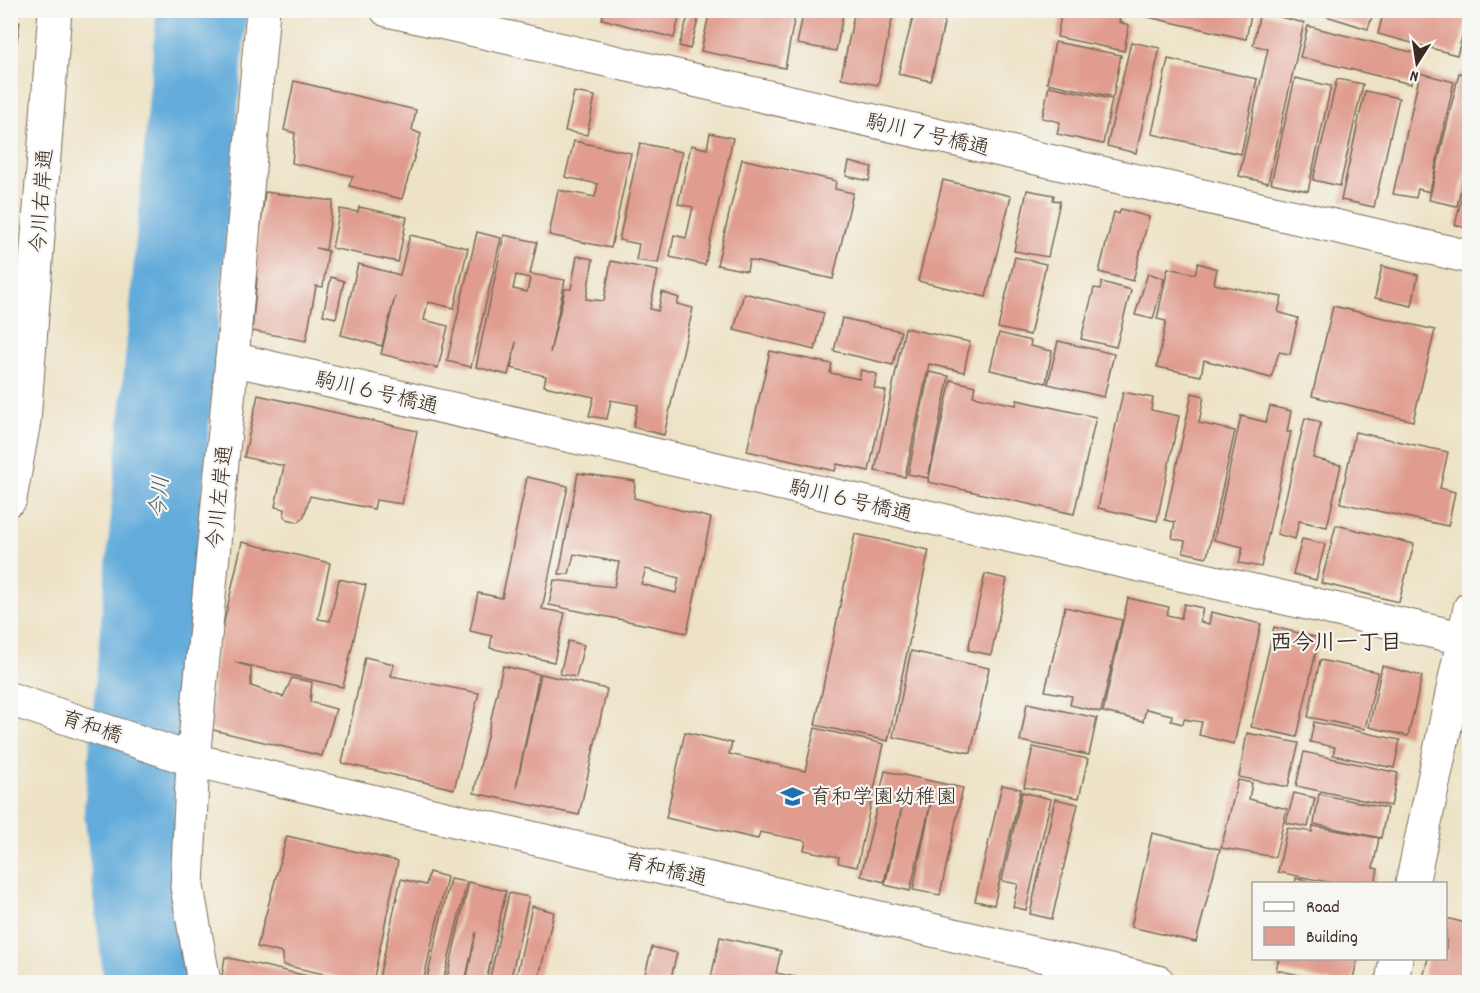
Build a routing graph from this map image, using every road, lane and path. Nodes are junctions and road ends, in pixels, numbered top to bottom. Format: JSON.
{"nodes":[{"id":1,"x":55,"y":10,"type":"edge"},
{"id":2,"x":263,"y":10,"type":"edge"},
{"id":3,"x":387,"y":10,"type":"edge"},
{"id":4,"x":1470,"y":257,"type":"edge"},
{"id":5,"x":232,"y":359,"type":"junction"},
{"id":6,"x":10,"y":499,"type":"edge"},
{"id":7,"x":1467,"y":629,"type":"edge"},
{"id":8,"x":10,"y":699,"type":"edge"},
{"id":9,"x":184,"y":756,"type":"junction"},
{"id":10,"x":1412,"y":882,"type":"edge"},
{"id":11,"x":1396,"y":960,"type":"edge"},
{"id":12,"x":204,"y":982,"type":"edge"},
{"id":13,"x":1158,"y":982,"type":"edge"},
{"id":14,"x":1392,"y":982,"type":"edge"}],
"edges":[{"from":1,"to":6,"type":"street","name":"今川右岸通"},
{"from":2,"to":5,"type":"street","name":"今川左岸通"},
{"from":3,"to":4,"type":"street","name":"駒川７号橋通"},
{"from":5,"to":7,"type":"street","name":"駒川６号橋通"},
{"from":5,"to":9,"type":"street","name":"今川左岸通"},
{"from":7,"to":10,"type":"street"},
{"from":8,"to":9,"type":"street","name":"育和橋"},
{"from":9,"to":12,"type":"street","name":"今川左岸通"},
{"from":9,"to":13,"type":"street","name":"育和橋通"},
{"from":11,"to":14,"type":"street"}]}
